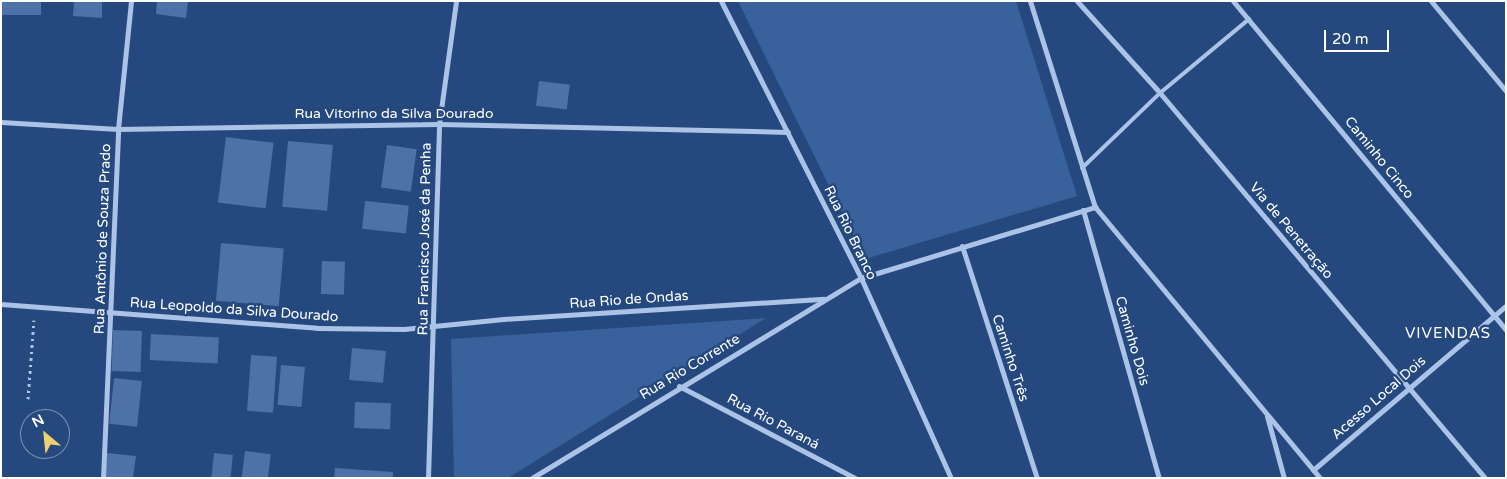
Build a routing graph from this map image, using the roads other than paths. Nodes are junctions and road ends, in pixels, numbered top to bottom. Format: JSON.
{"nodes":[{"id":1,"x":131,"y":1,"type":"edge"},
{"id":2,"x":456,"y":1,"type":"edge"},
{"id":3,"x":721,"y":1,"type":"edge"},
{"id":4,"x":1030,"y":1,"type":"edge"},
{"id":5,"x":1077,"y":1,"type":"edge"},
{"id":6,"x":1233,"y":1,"type":"edge"},
{"id":7,"x":1431,"y":1,"type":"edge"},
{"id":8,"x":1249,"y":19,"type":"junction"},
{"id":9,"x":1506,"y":91,"type":"edge"},
{"id":10,"x":1160,"y":93,"type":"junction"},
{"id":11,"x":1,"y":122,"type":"edge"},
{"id":12,"x":439,"y":124,"type":"junction"},
{"id":13,"x":118,"y":128,"type":"junction"},
{"id":14,"x":788,"y":132,"type":"junction"},
{"id":15,"x":1082,"y":168,"type":"junction"},
{"id":16,"x":1095,"y":206,"type":"junction"},
{"id":17,"x":1083,"y":210,"type":"junction"},
{"id":18,"x":962,"y":246,"type":"junction"},
{"id":19,"x":861,"y":278,"type":"junction"},
{"id":20,"x":824,"y":299,"type":"junction"},
{"id":21,"x":1,"y":304,"type":"edge"},
{"id":22,"x":1506,"y":306,"type":"edge"},
{"id":23,"x":113,"y":313,"type":"junction"},
{"id":24,"x":1494,"y":316,"type":"junction"},
{"id":25,"x":435,"y":328,"type":"junction"},
{"id":26,"x":1506,"y":330,"type":"edge"},
{"id":27,"x":680,"y":386,"type":"junction"},
{"id":28,"x":1407,"y":388,"type":"junction"},
{"id":29,"x":1266,"y":412,"type":"junction"},
{"id":30,"x":1313,"y":470,"type":"junction"},
{"id":31,"x":104,"y":478,"type":"edge"},
{"id":32,"x":428,"y":478,"type":"edge"},
{"id":33,"x":532,"y":478,"type":"edge"},
{"id":34,"x":855,"y":478,"type":"edge"},
{"id":35,"x":951,"y":478,"type":"edge"},
{"id":36,"x":1036,"y":478,"type":"edge"},
{"id":37,"x":1159,"y":478,"type":"edge"},
{"id":38,"x":1284,"y":478,"type":"edge"},
{"id":39,"x":1320,"y":478,"type":"edge"},
{"id":40,"x":1485,"y":478,"type":"edge"}],
"edges":[{"from":1,"to":13,"type":"street","name":"Rua Antônio de Souza Prado"},
{"from":2,"to":12,"type":"street","name":"Rua Francisco José da Penha"},
{"from":3,"to":14,"type":"street","name":"Rua Rio Branco"},
{"from":4,"to":15,"type":"street"},
{"from":5,"to":10,"type":"street","name":"Via de Penetração"},
{"from":6,"to":8,"type":"street","name":"Caminho Cinco"},
{"from":7,"to":9,"type":"street"},
{"from":8,"to":10,"type":"lane"},
{"from":8,"to":24,"type":"street","name":"Caminho Cinco"},
{"from":10,"to":15,"type":"lane"},
{"from":10,"to":28,"type":"street","name":"Via de Penetração"},
{"from":11,"to":13,"type":"street","name":"Rua Vitorino da Silva Dourado"},
{"from":12,"to":13,"type":"street","name":"Rua Vitorino da Silva Dourado"},
{"from":12,"to":14,"type":"street","name":"Rua Vitorino da Silva Dourado"},
{"from":12,"to":25,"type":"street","name":"Rua Francisco José da Penha"},
{"from":13,"to":23,"type":"street","name":"Rua Antônio de Souza Prado"},
{"from":14,"to":19,"type":"street","name":"Rua Rio Branco"},
{"from":15,"to":16,"type":"street"},
{"from":16,"to":17,"type":"street","name":"Rua Rio Corrente"},
{"from":16,"to":29,"type":"street"},
{"from":17,"to":18,"type":"street","name":"Rua Rio Corrente"},
{"from":17,"to":37,"type":"street","name":"Caminho Dois"},
{"from":18,"to":19,"type":"street","name":"Rua Rio Corrente"},
{"from":18,"to":36,"type":"street","name":"Caminho Três"},
{"from":19,"to":20,"type":"street","name":"Rua Rio Corrente"},
{"from":19,"to":35,"type":"street","name":"Rua Rio Branco"},
{"from":20,"to":25,"type":"street","name":"Rua Rio de Ondas"},
{"from":20,"to":27,"type":"street","name":"Rua Rio Corrente"},
{"from":21,"to":23,"type":"street","name":"Rua Leopoldo da Silva Dourado"},
{"from":22,"to":24,"type":"street","name":"Acesso Local Dois"},
{"from":23,"to":25,"type":"street","name":"Rua Leopoldo da Silva Dourado"},
{"from":23,"to":31,"type":"street","name":"Rua Antônio de Souza Prado"},
{"from":24,"to":26,"type":"street","name":"Caminho Cinco"},
{"from":24,"to":28,"type":"street","name":"Acesso Local Dois"},
{"from":25,"to":32,"type":"street","name":"Rua Francisco José da Penha"},
{"from":27,"to":33,"type":"street","name":"Rua Rio Corrente"},
{"from":27,"to":34,"type":"street","name":"Rua Rio Paraná"},
{"from":28,"to":30,"type":"street","name":"Acesso Local Dois"},
{"from":28,"to":40,"type":"street","name":"Via de Penetração"},
{"from":29,"to":30,"type":"street"},
{"from":29,"to":38,"type":"street"},
{"from":30,"to":39,"type":"street"}]}
